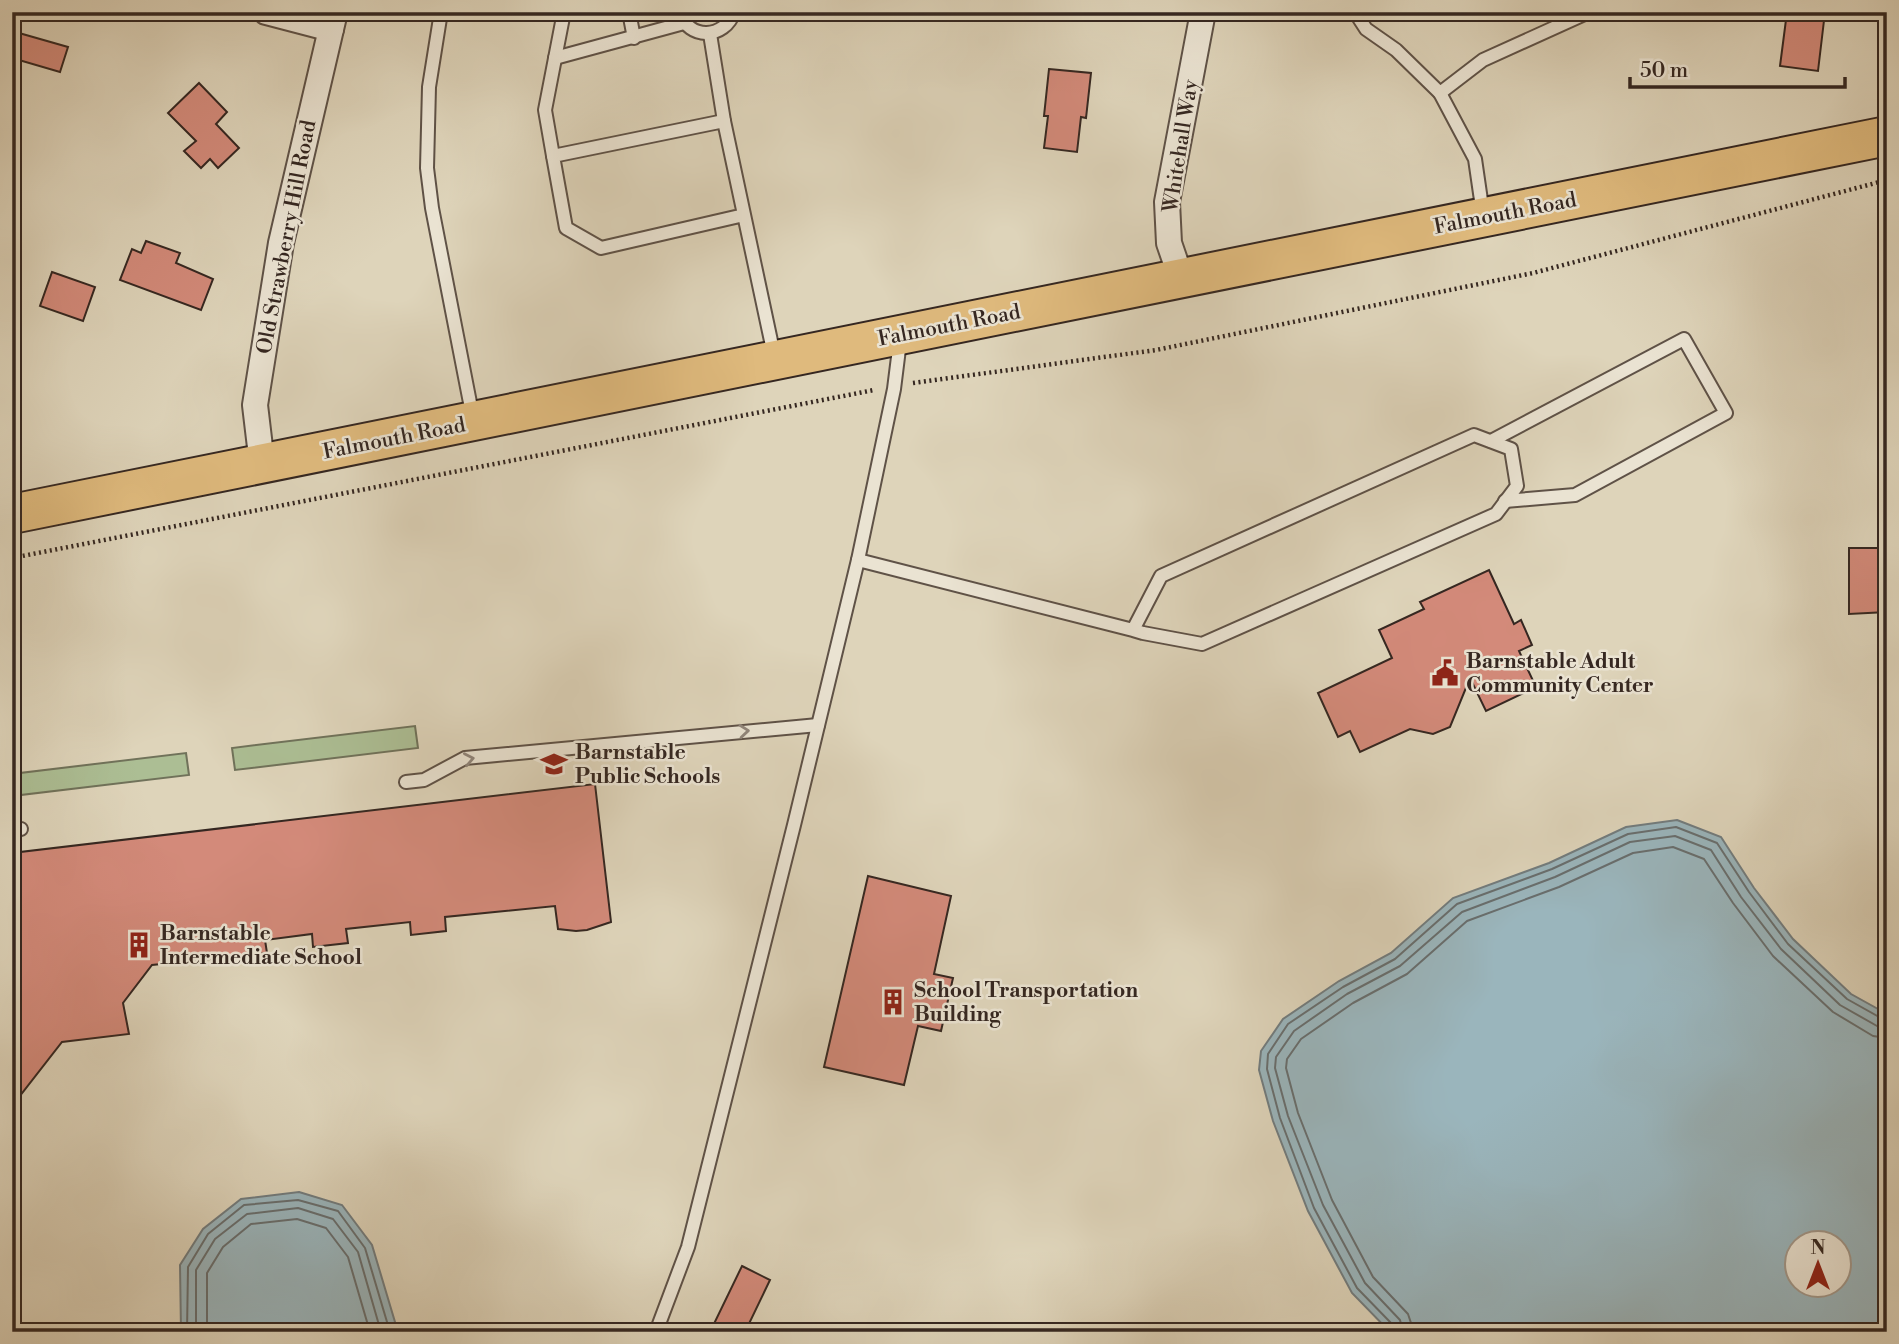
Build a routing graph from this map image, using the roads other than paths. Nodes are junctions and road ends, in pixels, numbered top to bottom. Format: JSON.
{"nodes":[{"id":1,"x":266,"y":12,"type":"edge"},
{"id":2,"x":440,"y":12,"type":"edge"},
{"id":3,"x":564,"y":12,"type":"edge"},
{"id":4,"x":629,"y":12,"type":"edge"},
{"id":5,"x":734,"y":12,"type":"edge"},
{"id":6,"x":1203,"y":12,"type":"edge"},
{"id":7,"x":1355,"y":12,"type":"edge"},
{"id":8,"x":1589,"y":12,"type":"edge"},
{"id":9,"x":682,"y":18,"type":"edge"},
{"id":10,"x":333,"y":21,"type":"edge"},
{"id":11,"x":710,"y":34,"type":"junction"},
{"id":12,"x":634,"y":38,"type":"junction"},
{"id":13,"x":555,"y":58,"type":"junction"},
{"id":14,"x":1440,"y":93,"type":"junction"},
{"id":15,"x":724,"y":121,"type":"junction"},
{"id":16,"x":1887,"y":136,"type":"edge"},
{"id":17,"x":553,"y":156,"type":"junction"},
{"id":18,"x":744,"y":215,"type":"junction"},
{"id":19,"x":1483,"y":218,"type":"junction"},
{"id":20,"x":1181,"y":278,"type":"junction"},
{"id":21,"x":901,"y":335,"type":"junction"},
{"id":22,"x":775,"y":359,"type":"junction"},
{"id":23,"x":474,"y":422,"type":"junction"},
{"id":24,"x":1490,"y":442,"type":"junction"},
{"id":25,"x":262,"y":464,"type":"junction"},
{"id":26,"x":1505,"y":501,"type":"junction"},
{"id":27,"x":12,"y":514,"type":"edge"},
{"id":28,"x":858,"y":559,"type":"junction"},
{"id":29,"x":1133,"y":630,"type":"junction"},
{"id":30,"x":818,"y":725,"type":"junction"},
{"id":31,"x":406,"y":782,"type":"dead end"},
{"id":32,"x":656,"y":1332,"type":"edge"}],
"edges":[{"from":1,"to":10,"type":"street"},
{"from":2,"to":23,"type":"lane"},
{"from":3,"to":13,"type":"lane"},
{"from":4,"to":12,"type":"lane"},
{"from":5,"to":11,"type":"lane"},
{"from":6,"to":20,"type":"street","name":"Whitehall Way"},
{"from":7,"to":14,"type":"lane"},
{"from":8,"to":14,"type":"lane"},
{"from":9,"to":11,"type":"lane"},
{"from":9,"to":12,"type":"lane"},
{"from":10,"to":25,"type":"street","name":"Old Strawberry Hill Road"},
{"from":11,"to":15,"type":"lane"},
{"from":12,"to":13,"type":"lane"},
{"from":13,"to":17,"type":"lane"},
{"from":14,"to":19,"type":"lane"},
{"from":15,"to":17,"type":"lane"},
{"from":15,"to":18,"type":"lane"},
{"from":16,"to":19,"type":"main road","name":"Falmouth Road"},
{"from":17,"to":18,"type":"lane"},
{"from":18,"to":22,"type":"lane"},
{"from":19,"to":20,"type":"main road","name":"Falmouth Road"},
{"from":20,"to":21,"type":"main road","name":"Falmouth Road"},
{"from":21,"to":22,"type":"main road","name":"Falmouth Road"},
{"from":21,"to":28,"type":"lane"},
{"from":22,"to":23,"type":"main road","name":"Falmouth Road"},
{"from":23,"to":25,"type":"main road","name":"Falmouth Road"},
{"from":24,"to":26,"type":"lane"},
{"from":24,"to":26,"type":"lane"},
{"from":24,"to":29,"type":"lane"},
{"from":25,"to":27,"type":"main road","name":"Falmouth Road"},
{"from":26,"to":29,"type":"lane"},
{"from":28,"to":29,"type":"lane"},
{"from":28,"to":30,"type":"lane"},
{"from":31,"to":30,"type":"lane","one_way":true},
{"from":30,"to":32,"type":"lane"}]}
